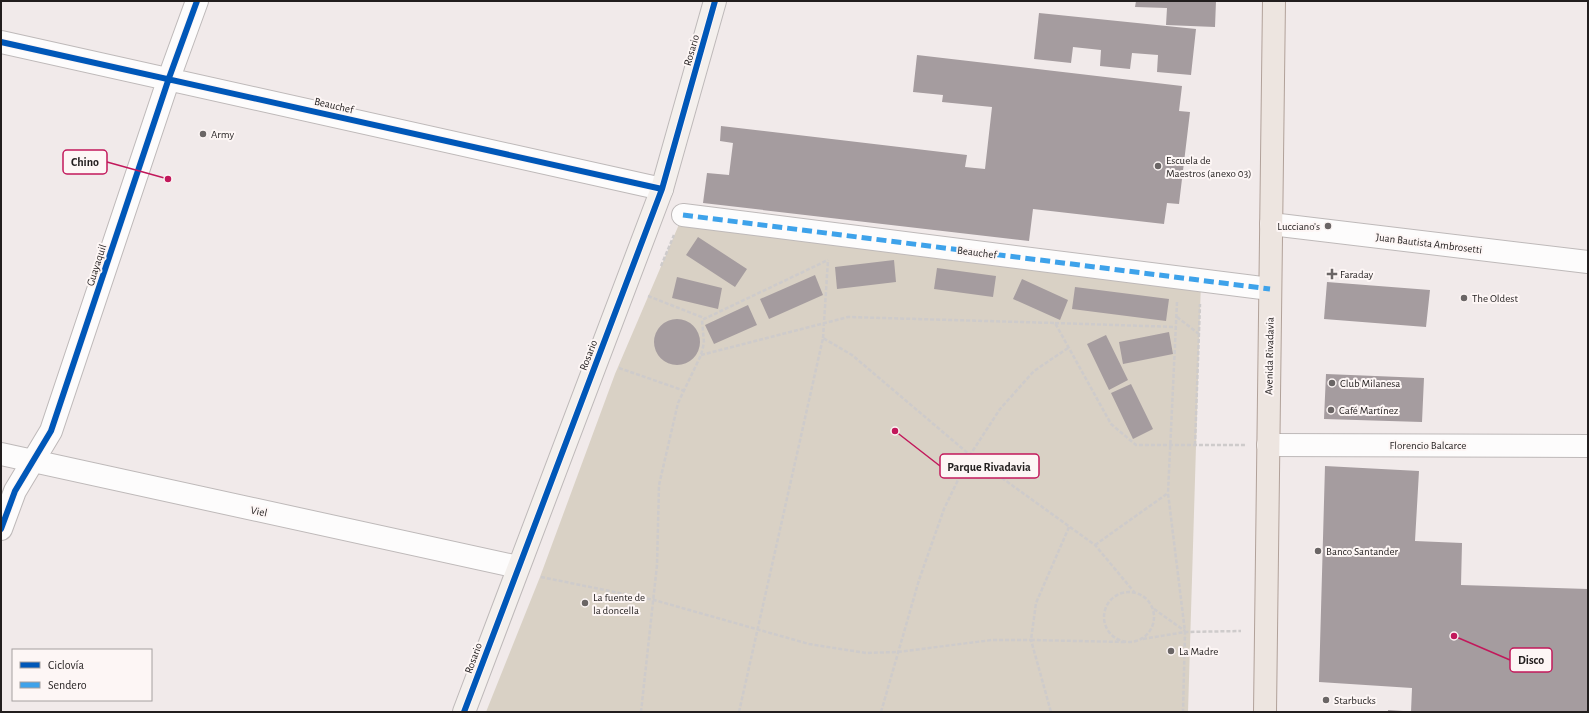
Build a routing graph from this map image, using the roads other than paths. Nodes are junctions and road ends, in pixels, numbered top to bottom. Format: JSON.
{"nodes":[{"id":1,"x":197,"y":1,"type":"edge"},
{"id":2,"x":715,"y":1,"type":"edge"},
{"id":3,"x":1274,"y":1,"type":"edge"},
{"id":4,"x":1,"y":42,"type":"edge"},
{"id":5,"x":169,"y":78,"type":"junction"},
{"id":6,"x":662,"y":189,"type":"junction"},
{"id":7,"x":683,"y":214,"type":"dead end"},
{"id":8,"x":1271,"y":224,"type":"junction"},
{"id":9,"x":1588,"y":262,"type":"edge"},
{"id":10,"x":1270,"y":289,"type":"junction"},
{"id":11,"x":1268,"y":445,"type":"junction"},
{"id":12,"x":1588,"y":446,"type":"edge"},
{"id":13,"x":1,"y":454,"type":"edge"},
{"id":14,"x":34,"y":461,"type":"junction"},
{"id":15,"x":1,"y":529,"type":"edge"},
{"id":16,"x":518,"y":567,"type":"junction"},
{"id":17,"x":464,"y":712,"type":"edge"},
{"id":18,"x":1265,"y":712,"type":"edge"}],
"edges":[{"from":1,"to":5,"type":"street","name":"Guayaquil"},
{"from":2,"to":6,"type":"street","name":"Rosario"},
{"from":3,"to":8,"type":"main road","name":"Avenida Rivadavia"},
{"from":4,"to":5,"type":"street","name":"Beauchef"},
{"from":5,"to":6,"type":"street","name":"Beauchef"},
{"from":5,"to":14,"type":"street","name":"Guayaquil"},
{"from":6,"to":16,"type":"street","name":"Rosario"},
{"from":7,"to":10,"type":"street","name":"Beauchef"},
{"from":8,"to":9,"type":"street","name":"Juan Bautista Ambrosetti"},
{"from":8,"to":10,"type":"main road","name":"Avenida Rivadavia"},
{"from":10,"to":11,"type":"main road","name":"Avenida Rivadavia"},
{"from":11,"to":12,"type":"street","name":"Florencio Balcarce"},
{"from":11,"to":18,"type":"main road","name":"Avenida Rivadavia"},
{"from":13,"to":14,"type":"street","name":"Viel"},
{"from":14,"to":15,"type":"street","name":"Guayaquil"},
{"from":14,"to":16,"type":"street","name":"Viel"},
{"from":16,"to":17,"type":"street","name":"Rosario"}]}
